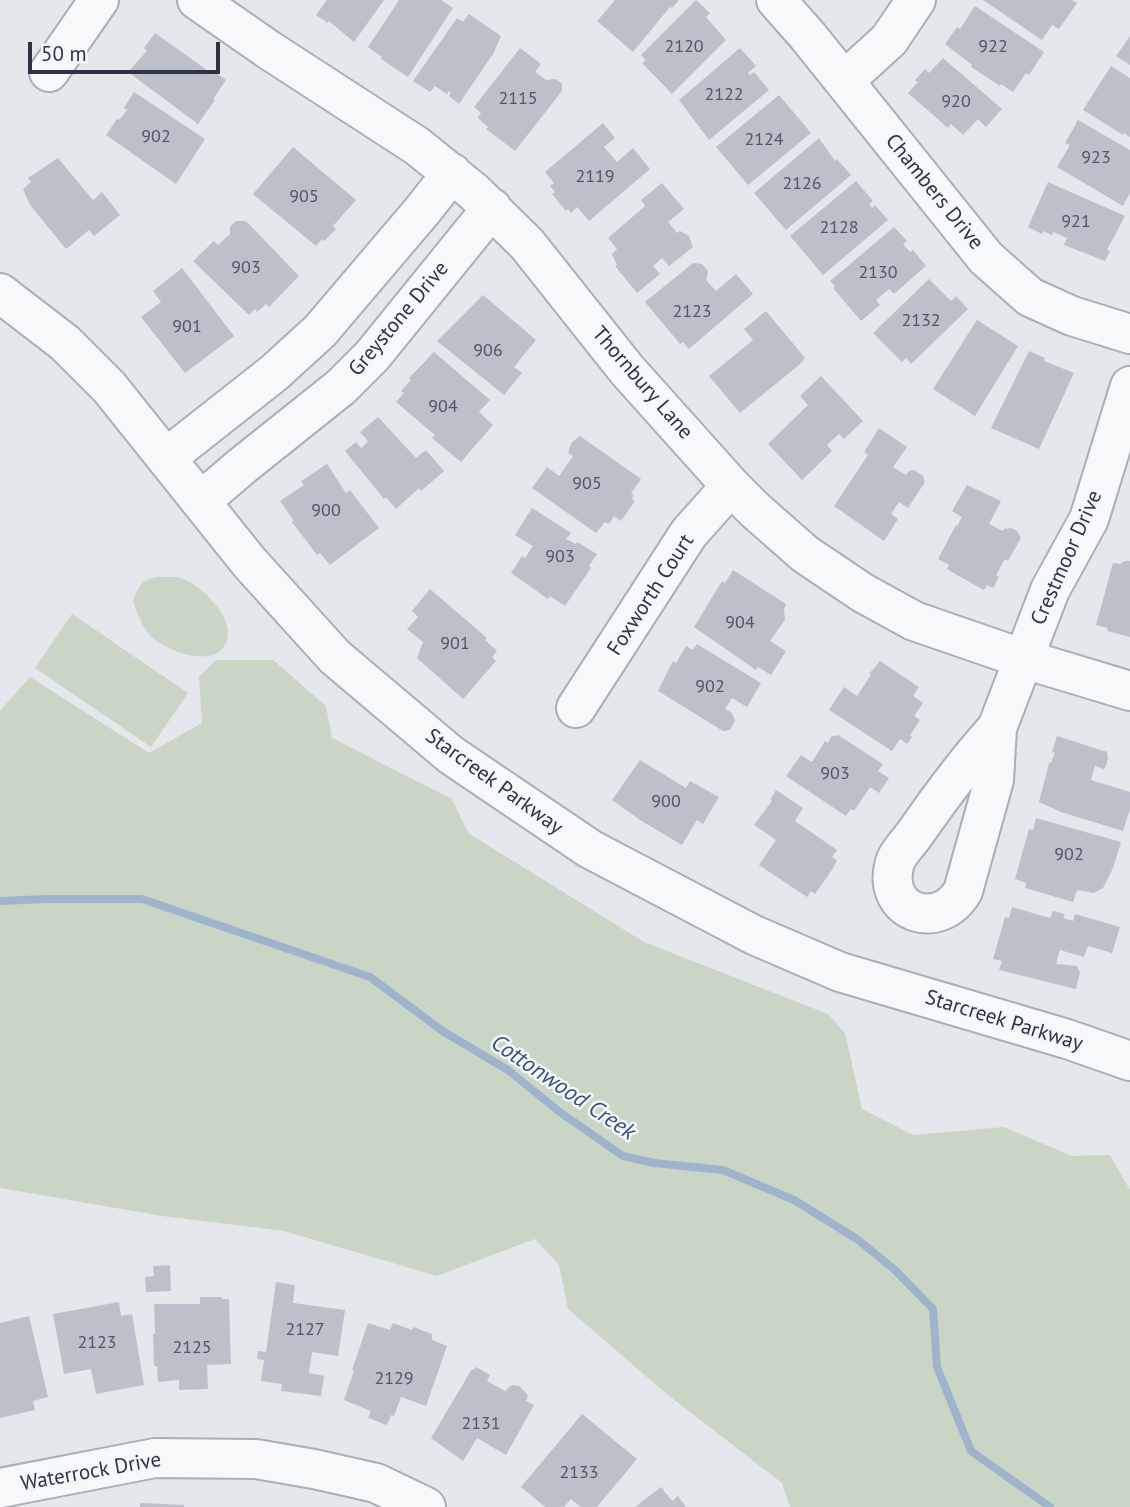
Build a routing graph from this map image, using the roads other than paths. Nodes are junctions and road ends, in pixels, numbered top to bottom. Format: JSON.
{"nodes":[{"id":1,"x":99,"y":0,"type":"edge"},
{"id":2,"x":197,"y":0,"type":"edge"},
{"id":3,"x":776,"y":0,"type":"edge"},
{"id":4,"x":916,"y":0,"type":"edge"},
{"id":5,"x":49,"y":72,"type":"dead end"},
{"id":6,"x":844,"y":81,"type":"junction"},
{"id":7,"x":452,"y":173,"type":"junction"},
{"id":8,"x":492,"y":208,"type":"junction"},
{"id":9,"x":0,"y":293,"type":"edge"},
{"id":10,"x":1130,"y":334,"type":"edge"},
{"id":11,"x":1130,"y":386,"type":"edge"},
{"id":12,"x":166,"y":458,"type":"junction"},
{"id":13,"x":731,"y":486,"type":"junction"},
{"id":14,"x":201,"y":501,"type":"junction"},
{"id":15,"x":1024,"y":659,"type":"junction"},
{"id":16,"x":1130,"y":691,"type":"edge"},
{"id":17,"x":576,"y":708,"type":"dead end"},
{"id":18,"x":998,"y":728,"type":"dead end"},
{"id":19,"x":1130,"y":1061,"type":"edge"},
{"id":20,"x":0,"y":1488,"type":"edge"},
{"id":21,"x":50,"y":1492,"type":"edge"},
{"id":22,"x":426,"y":1507,"type":"edge"}],
"edges":[{"from":1,"to":5,"type":"street"},
{"from":2,"to":7,"type":"street","name":"Thornbury Lane"},
{"from":3,"to":6,"type":"street","name":"Chambers Drive"},
{"from":4,"to":6,"type":"street"},
{"from":6,"to":10,"type":"street","name":"Chambers Drive"},
{"from":7,"to":8,"type":"street","name":"Thornbury Lane"},
{"from":7,"to":12,"type":"street"},
{"from":8,"to":13,"type":"street","name":"Thornbury Lane"},
{"from":8,"to":14,"type":"street","name":"Greystone Drive"},
{"from":9,"to":12,"type":"street","name":"Starcreek Parkway"},
{"from":11,"to":15,"type":"street","name":"Crestmoor Drive"},
{"from":12,"to":14,"type":"street","name":"Starcreek Parkway"},
{"from":13,"to":15,"type":"street","name":"Thornbury Lane"},
{"from":13,"to":17,"type":"street","name":"Foxworth Court"},
{"from":14,"to":19,"type":"street","name":"Starcreek Parkway"},
{"from":15,"to":16,"type":"street","name":"Thornbury Lane"},
{"from":15,"to":18,"type":"street","name":"Crestmoor Drive"},
{"from":20,"to":21,"type":"street","name":"Waterrock Drive"},
{"from":21,"to":22,"type":"street","name":"Waterrock Drive"}]}
